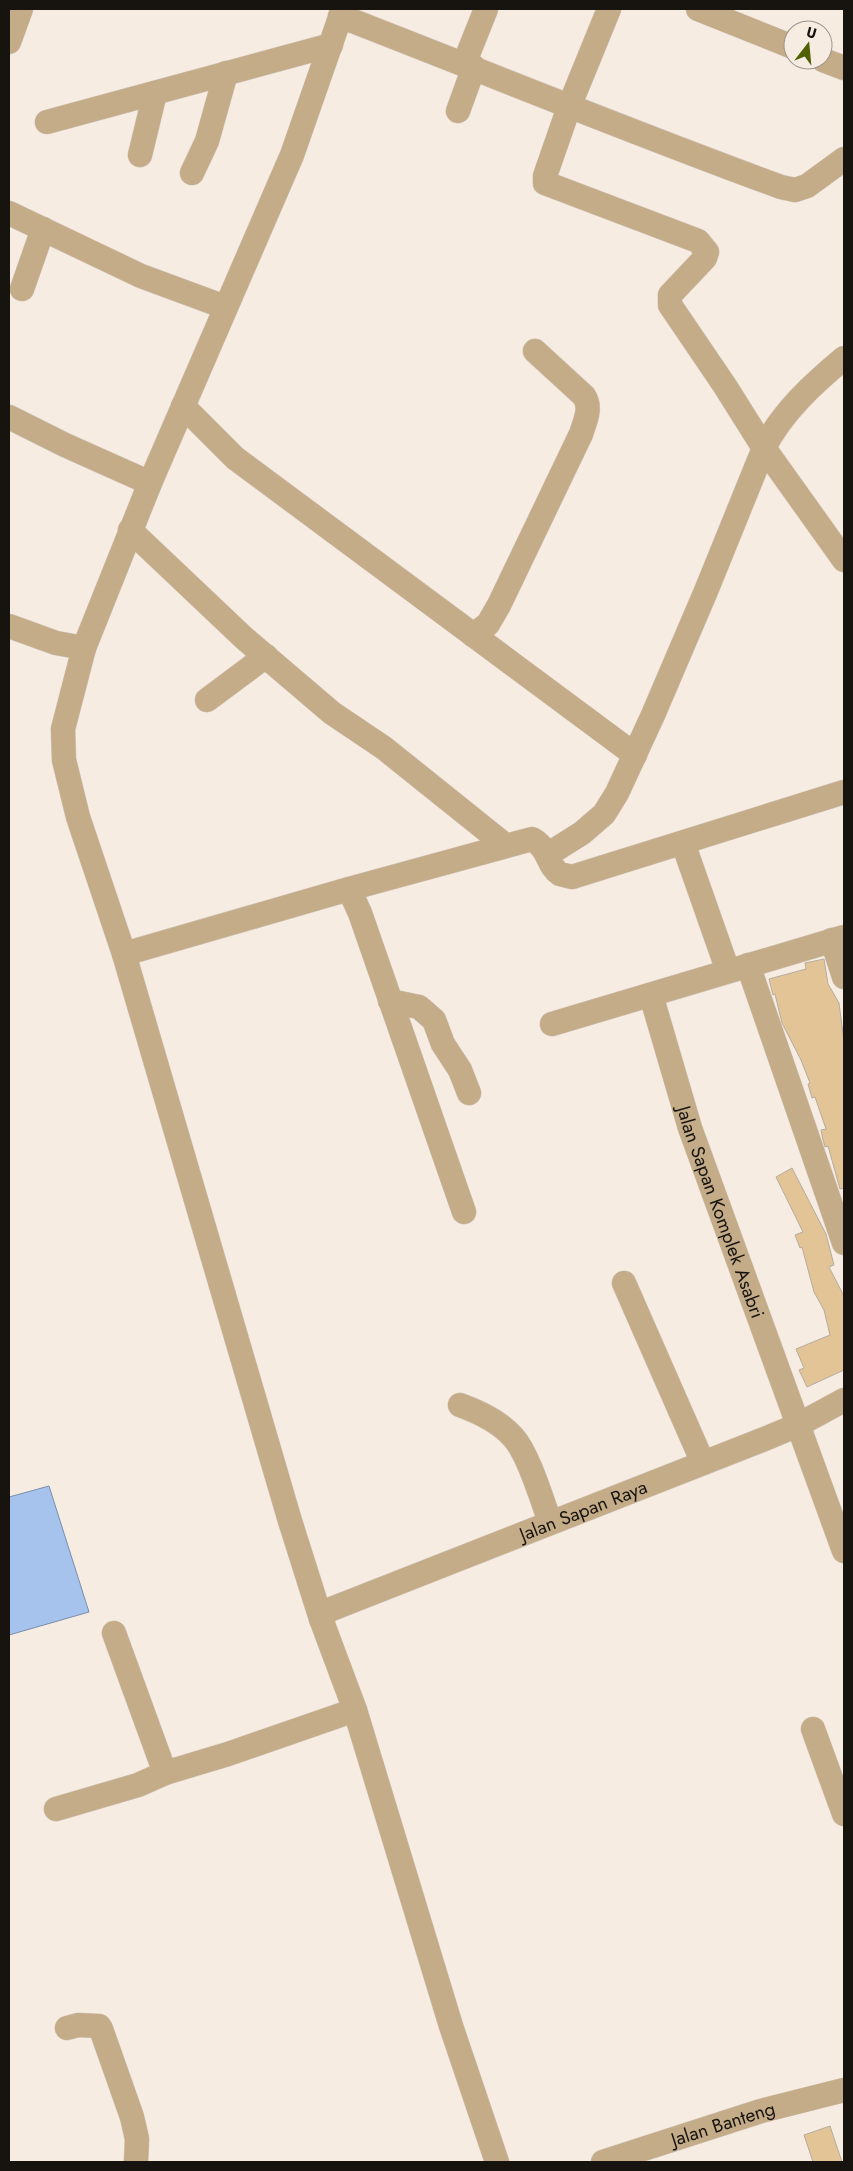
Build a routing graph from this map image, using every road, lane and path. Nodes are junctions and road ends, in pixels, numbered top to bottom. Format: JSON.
{"nodes":[{"id":1,"x":21,"y":9,"type":"edge"},
{"id":2,"x":486,"y":9,"type":"edge"},
{"id":3,"x":609,"y":9,"type":"edge"},
{"id":4,"x":698,"y":9,"type":"edge"},
{"id":5,"x":341,"y":12,"type":"edge"},
{"id":6,"x":9,"y":42,"type":"edge"},
{"id":7,"x":331,"y":44,"type":"junction"},
{"id":8,"x":783,"y":44,"type":"edge"},
{"id":9,"x":469,"y":66,"type":"junction"},
{"id":10,"x":226,"y":73,"type":"junction"},
{"id":11,"x":155,"y":93,"type":"junction"},
{"id":12,"x":569,"y":107,"type":"junction"},
{"id":13,"x":458,"y":111,"type":"dead end"},
{"id":14,"x":48,"y":122,"type":"dead end"},
{"id":15,"x":140,"y":155,"type":"dead end"},
{"id":16,"x":844,"y":158,"type":"edge"},
{"id":17,"x":192,"y":173,"type":"dead end"},
{"id":18,"x":9,"y":213,"type":"edge"},
{"id":19,"x":43,"y":230,"type":"junction"},
{"id":20,"x":22,"y":290,"type":"dead end"},
{"id":21,"x":225,"y":307,"type":"junction"},
{"id":22,"x":535,"y":351,"type":"dead end"},
{"id":23,"x":844,"y":358,"type":"edge"},
{"id":24,"x":184,"y":406,"type":"junction"},
{"id":25,"x":9,"y":416,"type":"edge"},
{"id":26,"x":764,"y":448,"type":"junction"},
{"id":27,"x":150,"y":483,"type":"junction"},
{"id":28,"x":130,"y":530,"type":"junction"},
{"id":29,"x":844,"y":560,"type":"edge"},
{"id":30,"x":9,"y":626,"type":"edge"},
{"id":31,"x":473,"y":636,"type":"junction"},
{"id":32,"x":84,"y":648,"type":"junction"},
{"id":33,"x":266,"y":656,"type":"junction"},
{"id":34,"x":206,"y":700,"type":"dead end"},
{"id":35,"x":635,"y":756,"type":"junction"},
{"id":36,"x":844,"y":792,"type":"edge"},
{"id":37,"x":683,"y":843,"type":"junction"},
{"id":38,"x":505,"y":845,"type":"junction"},
{"id":39,"x":547,"y":856,"type":"junction"},
{"id":40,"x":349,"y":889,"type":"junction"},
{"id":41,"x":838,"y":939,"type":"edge"},
{"id":42,"x":124,"y":954,"type":"junction"},
{"id":43,"x":738,"y":968,"type":"junction"},
{"id":44,"x":844,"y":976,"type":"edge"},
{"id":45,"x":651,"y":995,"type":"junction"},
{"id":46,"x":390,"y":1001,"type":"junction"},
{"id":47,"x":552,"y":1024,"type":"dead end"},
{"id":48,"x":469,"y":1093,"type":"dead end"},
{"id":49,"x":464,"y":1212,"type":"dead end"},
{"id":50,"x":844,"y":1243,"type":"edge"},
{"id":51,"x":624,"y":1283,"type":"dead end"},
{"id":52,"x":844,"y":1400,"type":"edge"},
{"id":53,"x":460,"y":1405,"type":"dead end"},
{"id":54,"x":798,"y":1425,"type":"junction"},
{"id":55,"x":703,"y":1463,"type":"junction"},
{"id":56,"x":550,"y":1522,"type":"junction"},
{"id":57,"x":844,"y":1551,"type":"edge"},
{"id":58,"x":322,"y":1619,"type":"junction"},
{"id":59,"x":114,"y":1633,"type":"dead end"},
{"id":60,"x":355,"y":1710,"type":"junction"},
{"id":61,"x":812,"y":1729,"type":"dead end"},
{"id":62,"x":165,"y":1773,"type":"junction"},
{"id":63,"x":56,"y":1809,"type":"dead end"},
{"id":64,"x":844,"y":1814,"type":"edge"},
{"id":65,"x":67,"y":2028,"type":"dead end"},
{"id":66,"x":844,"y":2090,"type":"edge"},
{"id":67,"x":136,"y":2162,"type":"edge"},
{"id":68,"x":497,"y":2162,"type":"edge"},
{"id":69,"x":603,"y":2162,"type":"edge"}],
"edges":[{"from":1,"to":6,"type":"street"},
{"from":2,"to":9,"type":"street"},
{"from":3,"to":12,"type":"street"},
{"from":4,"to":8,"type":"street"},
{"from":5,"to":7,"type":"street"},
{"from":5,"to":9,"type":"street"},
{"from":7,"to":10,"type":"street"},
{"from":7,"to":21,"type":"street"},
{"from":9,"to":12,"type":"street"},
{"from":9,"to":13,"type":"street"},
{"from":10,"to":11,"type":"street"},
{"from":10,"to":17,"type":"street"},
{"from":11,"to":14,"type":"street"},
{"from":11,"to":15,"type":"street"},
{"from":12,"to":16,"type":"street"},
{"from":12,"to":26,"type":"street"},
{"from":18,"to":19,"type":"street"},
{"from":19,"to":20,"type":"street"},
{"from":19,"to":21,"type":"street"},
{"from":21,"to":24,"type":"street"},
{"from":22,"to":31,"type":"street"},
{"from":23,"to":26,"type":"street"},
{"from":24,"to":27,"type":"street"},
{"from":24,"to":31,"type":"street"},
{"from":25,"to":27,"type":"street"},
{"from":26,"to":29,"type":"street"},
{"from":26,"to":35,"type":"street"},
{"from":27,"to":28,"type":"street"},
{"from":28,"to":32,"type":"street"},
{"from":28,"to":33,"type":"street"},
{"from":30,"to":32,"type":"street"},
{"from":31,"to":35,"type":"street"},
{"from":32,"to":42,"type":"street"},
{"from":33,"to":34,"type":"street"},
{"from":33,"to":38,"type":"street"},
{"from":35,"to":39,"type":"street"},
{"from":36,"to":37,"type":"street"},
{"from":37,"to":39,"type":"street"},
{"from":37,"to":43,"type":"street"},
{"from":38,"to":39,"type":"street"},
{"from":38,"to":40,"type":"street"},
{"from":40,"to":42,"type":"street"},
{"from":40,"to":46,"type":"street"},
{"from":41,"to":43,"type":"street"},
{"from":41,"to":44,"type":"street"},
{"from":42,"to":58,"type":"street"},
{"from":43,"to":45,"type":"street"},
{"from":43,"to":50,"type":"street"},
{"from":45,"to":47,"type":"street"},
{"from":45,"to":54,"type":"street","name":"Jalan Sapan Komplek Asabri"},
{"from":46,"to":48,"type":"street"},
{"from":46,"to":49,"type":"street"},
{"from":51,"to":55,"type":"street"},
{"from":52,"to":54,"type":"street","name":"Jalan Sapan Raya"},
{"from":53,"to":56,"type":"street"},
{"from":54,"to":55,"type":"street","name":"Jalan Sapan Raya"},
{"from":54,"to":57,"type":"street","name":"Jalan Sapan Komplek Asabri"},
{"from":55,"to":56,"type":"street","name":"Jalan Sapan Raya"},
{"from":56,"to":58,"type":"street","name":"Jalan Sapan Raya"},
{"from":58,"to":60,"type":"street"},
{"from":59,"to":62,"type":"street"},
{"from":60,"to":62,"type":"street"},
{"from":60,"to":68,"type":"street"},
{"from":61,"to":64,"type":"street"},
{"from":62,"to":63,"type":"street"},
{"from":65,"to":67,"type":"street"},
{"from":66,"to":69,"type":"street","name":"Jalan Banteng"}]}
